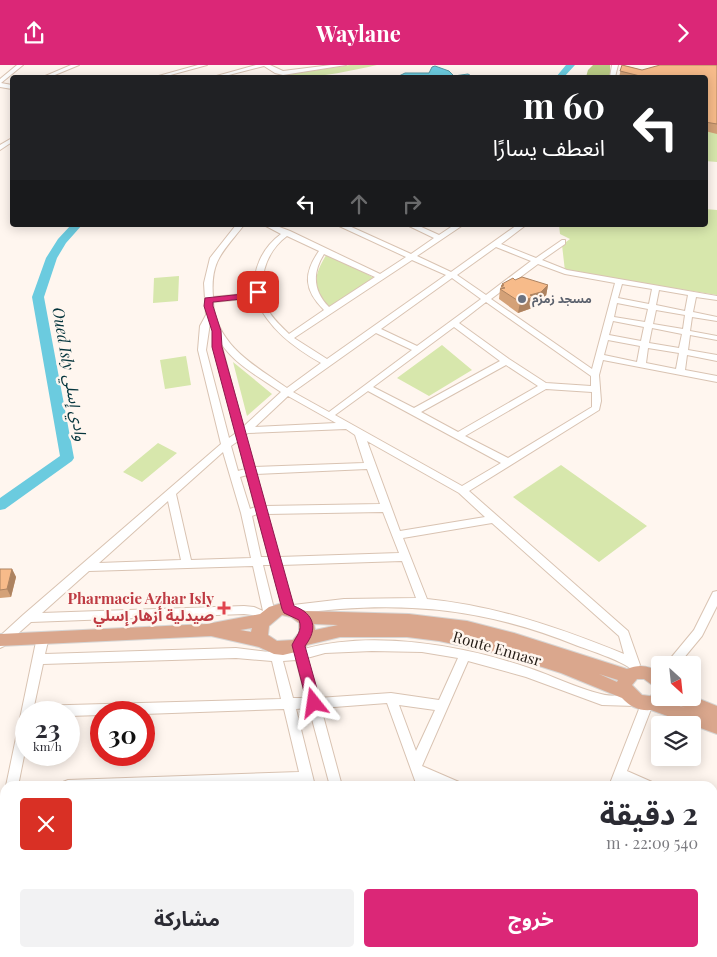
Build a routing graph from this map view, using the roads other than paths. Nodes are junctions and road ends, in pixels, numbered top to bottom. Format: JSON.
{"nodes":[{"id":1,"x":20,"y":65,"type":"edge"},
{"id":2,"x":59,"y":65,"type":"edge"},
{"id":3,"x":76,"y":65,"type":"edge"},
{"id":4,"x":204,"y":65,"type":"edge"},
{"id":5,"x":262,"y":65,"type":"edge"},
{"id":6,"x":266,"y":65,"type":"edge"},
{"id":7,"x":319,"y":65,"type":"edge"},
{"id":8,"x":343,"y":65,"type":"edge"},
{"id":9,"x":298,"y":71,"type":"junction"},
{"id":10,"x":53,"y":75,"type":"joint"},
{"id":11,"x":166,"y":75,"type":"edge"},
{"id":12,"x":224,"y":75,"type":"edge"},
{"id":13,"x":0,"y":83,"type":"edge"},
{"id":14,"x":238,"y":227,"type":"edge"},
{"id":15,"x":273,"y":227,"type":"edge"},
{"id":16,"x":347,"y":227,"type":"edge"},
{"id":17,"x":415,"y":227,"type":"edge"},
{"id":18,"x":456,"y":227,"type":"edge"},
{"id":19,"x":519,"y":227,"type":"edge"},
{"id":20,"x":287,"y":233,"type":"junction"},
{"id":21,"x":440,"y":238,"type":"junction"},
{"id":22,"x":562,"y":242,"type":"dead end"},
{"id":23,"x":495,"y":244,"type":"junction"},
{"id":24,"x":323,"y":250,"type":"junction"},
{"id":25,"x":412,"y":256,"type":"junction"},
{"id":26,"x":536,"y":261,"type":"junction"},
{"id":27,"x":452,"y":275,"type":"junction"},
{"id":28,"x":381,"y":277,"type":"junction"},
{"id":29,"x":619,"y":281,"type":"junction"},
{"id":30,"x":656,"y":287,"type":"junction"},
{"id":31,"x":692,"y":294,"type":"junction"},
{"id":32,"x":258,"y":295,"type":"junction"},
{"id":33,"x":717,"y":298,"type":"edge"},
{"id":34,"x":485,"y":299,"type":"junction"},
{"id":35,"x":208,"y":300,"type":"junction"},
{"id":36,"x":614,"y":300,"type":"junction"},
{"id":37,"x":652,"y":307,"type":"junction"},
{"id":38,"x":329,"y":311,"type":"junction"},
{"id":39,"x":688,"y":313,"type":"junction"},
{"id":40,"x":210,"y":315,"type":"junction"},
{"id":41,"x":609,"y":318,"type":"junction"},
{"id":42,"x":717,"y":319,"type":"edge"},
{"id":43,"x":454,"y":323,"type":"junction"},
{"id":44,"x":648,"y":325,"type":"junction"},
{"id":45,"x":376,"y":329,"type":"junction"},
{"id":46,"x":217,"y":331,"type":"junction"},
{"id":47,"x":685,"y":332,"type":"junction"},
{"id":48,"x":289,"y":337,"type":"junction"},
{"id":49,"x":604,"y":337,"type":"junction"},
{"id":50,"x":717,"y":338,"type":"edge"},
{"id":51,"x":645,"y":344,"type":"junction"},
{"id":52,"x":419,"y":350,"type":"junction"},
{"id":53,"x":682,"y":351,"type":"junction"},
{"id":54,"x":599,"y":357,"type":"junction"},
{"id":55,"x":717,"y":358,"type":"edge"},
{"id":56,"x":506,"y":361,"type":"junction"},
{"id":57,"x":327,"y":363,"type":"junction"},
{"id":58,"x":640,"y":365,"type":"junction"},
{"id":59,"x":680,"y":372,"type":"junction"},
{"id":60,"x":595,"y":375,"type":"junction"},
{"id":61,"x":717,"y":379,"type":"edge"},
{"id":62,"x":544,"y":386,"type":"junction"},
{"id":63,"x":368,"y":388,"type":"junction"},
{"id":64,"x":594,"y":389,"type":"junction"},
{"id":65,"x":287,"y":392,"type":"junction"},
{"id":66,"x":414,"y":412,"type":"junction"},
{"id":67,"x":330,"y":415,"type":"junction"},
{"id":68,"x":348,"y":425,"type":"junction"},
{"id":69,"x":243,"y":432,"type":"junction"},
{"id":70,"x":359,"y":432,"type":"junction"},
{"id":71,"x":459,"y":435,"type":"junction"},
{"id":72,"x":226,"y":445,"type":"junction"},
{"id":73,"x":510,"y":463,"type":"junction"},
{"id":74,"x":370,"y":466,"type":"junction"},
{"id":75,"x":251,"y":471,"type":"junction"},
{"id":76,"x":236,"y":475,"type":"junction"},
{"id":77,"x":462,"y":491,"type":"junction"},
{"id":78,"x":171,"y":493,"type":"junction"},
{"id":79,"x":387,"y":508,"type":"junction"},
{"id":80,"x":261,"y":510,"type":"junction"},
{"id":81,"x":246,"y":513,"type":"junction"},
{"id":82,"x":494,"y":519,"type":"junction"},
{"id":83,"x":397,"y":535,"type":"junction"},
{"id":84,"x":406,"y":557,"type":"junction"},
{"id":85,"x":275,"y":560,"type":"junction"},
{"id":86,"x":258,"y":561,"type":"junction"},
{"id":87,"x":187,"y":563,"type":"junction"},
{"id":88,"x":86,"y":567,"type":"junction"},
{"id":89,"x":717,"y":595,"type":"edge"},
{"id":90,"x":423,"y":603,"type":"junction"},
{"id":91,"x":295,"y":612,"type":"junction"},
{"id":92,"x":266,"y":617,"type":"junction"},
{"id":93,"x":27,"y":618,"type":"junction"},
{"id":94,"x":207,"y":630,"type":"junction"},
{"id":95,"x":43,"y":637,"type":"junction"},
{"id":96,"x":1,"y":641,"type":"edge"},
{"id":97,"x":300,"y":647,"type":"junction"},
{"id":98,"x":271,"y":648,"type":"junction"},
{"id":99,"x":465,"y":655,"type":"junction"},
{"id":100,"x":679,"y":656,"type":"edge"},
{"id":101,"x":38,"y":659,"type":"junction"},
{"id":102,"x":645,"y":673,"type":"edge"},
{"id":103,"x":390,"y":698,"type":"junction"},
{"id":104,"x":644,"y":700,"type":"edge"},
{"id":105,"x":29,"y":701,"type":"edge"},
{"id":106,"x":288,"y":703,"type":"junction"},
{"id":107,"x":314,"y":703,"type":"junction"},
{"id":108,"x":442,"y":706,"type":"junction"},
{"id":109,"x":700,"y":706,"type":"edge"},
{"id":110,"x":80,"y":710,"type":"edge"},
{"id":111,"x":717,"y":713,"type":"edge"},
{"id":112,"x":717,"y":727,"type":"edge"},
{"id":113,"x":16,"y":766,"type":"edge"},
{"id":114,"x":416,"y":769,"type":"junction"},
{"id":115,"x":621,"y":774,"type":"junction"},
{"id":116,"x":13,"y":781,"type":"edge"},
{"id":117,"x":308,"y":781,"type":"edge"},
{"id":118,"x":335,"y":781,"type":"edge"},
{"id":119,"x":421,"y":781,"type":"edge"},
{"id":120,"x":443,"y":781,"type":"edge"},
{"id":121,"x":618,"y":781,"type":"edge"},
{"id":122,"x":636,"y":781,"type":"edge"}],
"edges":[{"from":1,"to":13,"type":"street"},
{"from":2,"to":10,"type":"street"},
{"from":3,"to":10,"type":"street"},
{"from":4,"to":11,"type":"street"},
{"from":5,"to":12,"type":"street"},
{"from":6,"to":9,"type":"street"},
{"from":7,"to":9,"type":"street"},
{"from":8,"to":9,"type":"street"},
{"from":14,"to":35,"type":"street"},
{"from":15,"to":20,"type":"street"},
{"from":16,"to":25,"type":"street"},
{"from":17,"to":21,"type":"street"},
{"from":18,"to":21,"type":"street"},
{"from":19,"to":23,"type":"street"},
{"from":20,"to":24,"type":"street"},
{"from":20,"to":32,"type":"street"},
{"from":21,"to":25,"type":"street"},
{"from":22,"to":26,"type":"street"},
{"from":23,"to":26,"type":"street"},
{"from":23,"to":27,"type":"street"},
{"from":24,"to":28,"type":"street"},
{"from":24,"to":38,"type":"street"},
{"from":25,"to":27,"type":"street"},
{"from":25,"to":28,"type":"street"},
{"from":26,"to":29,"type":"street"},
{"from":26,"to":34,"type":"street"},
{"from":27,"to":34,"type":"street"},
{"from":27,"to":45,"type":"street"},
{"from":28,"to":38,"type":"street"},
{"from":29,"to":30,"type":"street"},
{"from":29,"to":36,"type":"street"},
{"from":30,"to":31,"type":"street"},
{"from":30,"to":37,"type":"street"},
{"from":31,"to":33,"type":"street"},
{"from":31,"to":39,"type":"street"},
{"from":32,"to":35,"type":"street"},
{"from":32,"to":48,"type":"street"},
{"from":34,"to":43,"type":"street"},
{"from":34,"to":60,"type":"street"},
{"from":35,"to":40,"type":"street"},
{"from":36,"to":37,"type":"street"},
{"from":36,"to":41,"type":"street"},
{"from":37,"to":39,"type":"street"},
{"from":37,"to":44,"type":"street"},
{"from":38,"to":48,"type":"street"},
{"from":39,"to":42,"type":"street"},
{"from":39,"to":47,"type":"street"},
{"from":40,"to":46,"type":"street"},
{"from":40,"to":72,"type":"street"},
{"from":41,"to":44,"type":"street"},
{"from":41,"to":49,"type":"street"},
{"from":43,"to":52,"type":"street"},
{"from":43,"to":56,"type":"street"},
{"from":44,"to":47,"type":"street"},
{"from":44,"to":51,"type":"street"},
{"from":45,"to":52,"type":"street"},
{"from":45,"to":57,"type":"street"},
{"from":46,"to":65,"type":"street"},
{"from":46,"to":69,"type":"street"},
{"from":47,"to":50,"type":"street"},
{"from":47,"to":53,"type":"street"},
{"from":48,"to":57,"type":"street"},
{"from":49,"to":51,"type":"street"},
{"from":49,"to":54,"type":"street"},
{"from":51,"to":53,"type":"street"},
{"from":51,"to":58,"type":"street"},
{"from":52,"to":63,"type":"street"},
{"from":53,"to":55,"type":"street"},
{"from":53,"to":59,"type":"street"},
{"from":54,"to":58,"type":"street"},
{"from":54,"to":60,"type":"street"},
{"from":56,"to":62,"type":"street"},
{"from":56,"to":66,"type":"street"},
{"from":57,"to":65,"type":"street"},
{"from":58,"to":59,"type":"street"},
{"from":59,"to":61,"type":"street"},
{"from":60,"to":64,"type":"street"},
{"from":62,"to":64,"type":"street"},
{"from":62,"to":71,"type":"street"},
{"from":63,"to":66,"type":"street"},
{"from":63,"to":67,"type":"street"},
{"from":64,"to":73,"type":"street"},
{"from":65,"to":67,"type":"street"},
{"from":65,"to":69,"type":"street"},
{"from":66,"to":71,"type":"street"},
{"from":67,"to":68,"type":"street"},
{"from":68,"to":69,"type":"street"},
{"from":68,"to":70,"type":"street"},
{"from":69,"to":72,"type":"street"},
{"from":69,"to":75,"type":"street"},
{"from":70,"to":74,"type":"street"},
{"from":70,"to":77,"type":"street"},
{"from":71,"to":73,"type":"street"},
{"from":72,"to":76,"type":"street"},
{"from":72,"to":78,"type":"street"},
{"from":73,"to":77,"type":"street"},
{"from":74,"to":75,"type":"street"},
{"from":74,"to":79,"type":"street"},
{"from":75,"to":76,"type":"street"},
{"from":75,"to":80,"type":"street"},
{"from":76,"to":81,"type":"street"},
{"from":77,"to":82,"type":"street"},
{"from":78,"to":87,"type":"street"},
{"from":78,"to":88,"type":"street"},
{"from":79,"to":80,"type":"street"},
{"from":79,"to":83,"type":"street"},
{"from":80,"to":81,"type":"street"},
{"from":80,"to":85,"type":"street"},
{"from":81,"to":86,"type":"street"},
{"from":82,"to":83,"type":"street"},
{"from":82,"to":102,"type":"street"},
{"from":83,"to":84,"type":"street"},
{"from":84,"to":85,"type":"street"},
{"from":84,"to":90,"type":"street"},
{"from":85,"to":86,"type":"street"},
{"from":85,"to":91,"type":"street"},
{"from":86,"to":87,"type":"street"},
{"from":86,"to":92,"type":"street"},
{"from":87,"to":88,"type":"street"},
{"from":88,"to":93,"type":"street"},
{"from":89,"to":100,"type":"street"},
{"from":90,"to":91,"type":"street"},
{"from":90,"to":102,"type":"street"},
{"from":91,"to":92,"type":"main road"},
{"from":91,"to":97,"type":"main road"},
{"from":91,"to":102,"type":"main road","name":"Route Ennasr"},
{"from":92,"to":93,"type":"street"},
{"from":92,"to":94,"type":"main road"},
{"from":92,"to":98,"type":"main road"},
{"from":93,"to":96,"type":"street"},
{"from":94,"to":95,"type":"main road"},
{"from":94,"to":98,"type":"main road"},
{"from":95,"to":96,"type":"main road"},
{"from":95,"to":101,"type":"street"},
{"from":97,"to":98,"type":"main road"},
{"from":97,"to":99,"type":"street"},
{"from":97,"to":104,"type":"main road","name":"Route Ennasr"},
{"from":97,"to":107,"type":"street"},
{"from":98,"to":101,"type":"street"},
{"from":98,"to":106,"type":"street"},
{"from":99,"to":104,"type":"street"},
{"from":99,"to":108,"type":"street"},
{"from":101,"to":105,"type":"street"},
{"from":102,"to":104,"type":"main road"},
{"from":103,"to":107,"type":"street"},
{"from":103,"to":108,"type":"street"},
{"from":103,"to":114,"type":"street"},
{"from":104,"to":112,"type":"main road","name":"Route Ennasr"},
{"from":104,"to":115,"type":"street"},
{"from":106,"to":107,"type":"street"},
{"from":106,"to":110,"type":"street"},
{"from":106,"to":117,"type":"street"},
{"from":107,"to":118,"type":"street"},
{"from":108,"to":114,"type":"street"},
{"from":109,"to":111,"type":"main road"},
{"from":113,"to":116,"type":"street"},
{"from":114,"to":119,"type":"street"},
{"from":114,"to":120,"type":"street"},
{"from":115,"to":121,"type":"street"},
{"from":115,"to":122,"type":"street"}]}
